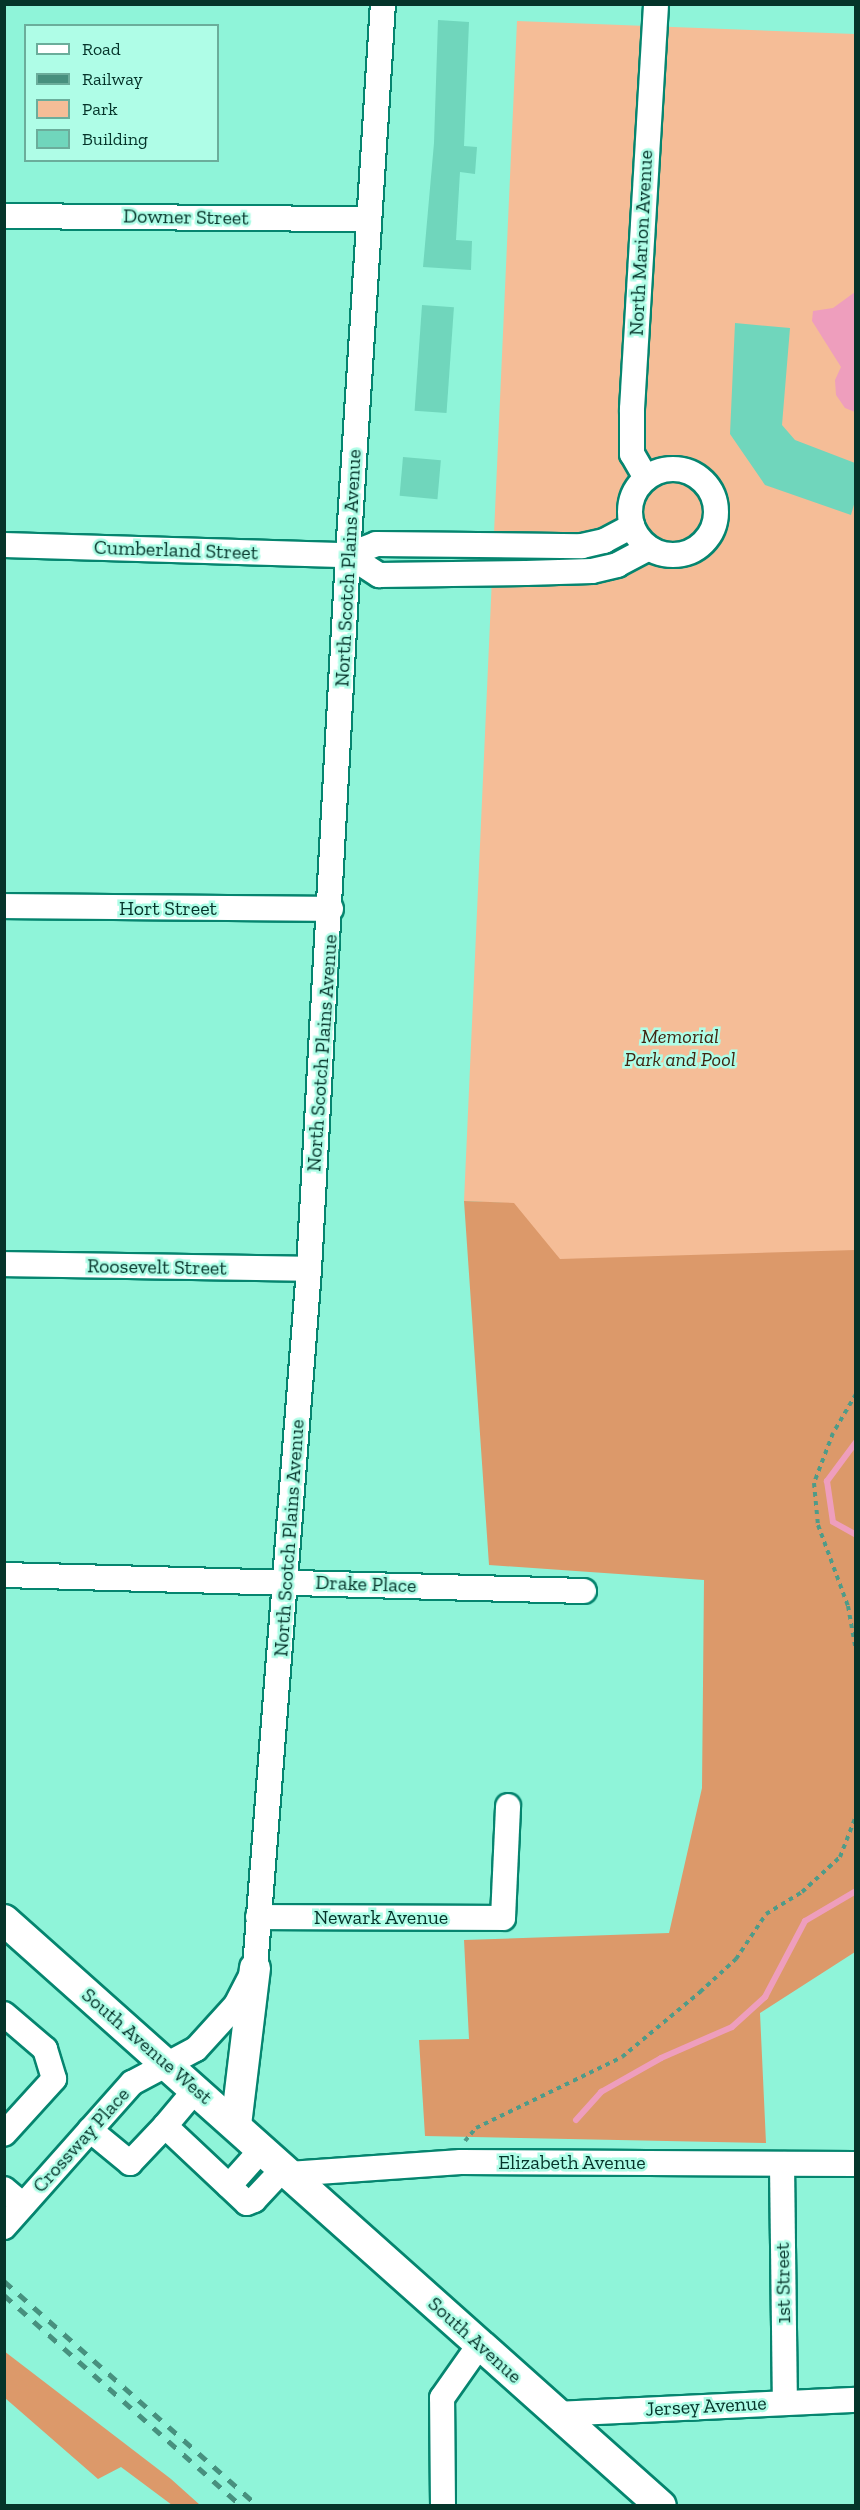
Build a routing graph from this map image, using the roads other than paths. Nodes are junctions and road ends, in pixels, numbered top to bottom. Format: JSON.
{"nodes":[{"id":1,"x":383,"y":4,"type":"edge"},
{"id":2,"x":656,"y":4,"type":"edge"},
{"id":3,"x":4,"y":216,"type":"edge"},
{"id":4,"x":368,"y":219,"type":"junction"},
{"id":5,"x":645,"y":478,"type":"junction"},
{"id":6,"x":632,"y":526,"type":"junction"},
{"id":7,"x":4,"y":545,"type":"edge"},
{"id":8,"x":649,"y":548,"type":"junction"},
{"id":9,"x":348,"y":555,"type":"junction"},
{"id":10,"x":4,"y":906,"type":"edge"},
{"id":11,"x":331,"y":909,"type":"junction"},
{"id":12,"x":4,"y":1264,"type":"edge"},
{"id":13,"x":309,"y":1269,"type":"junction"},
{"id":14,"x":4,"y":1575,"type":"edge"},
{"id":15,"x":286,"y":1581,"type":"junction"},
{"id":16,"x":584,"y":1591,"type":"dead end"},
{"id":17,"x":508,"y":1806,"type":"dead end"},
{"id":18,"x":258,"y":1917,"type":"junction"},
{"id":19,"x":4,"y":1920,"type":"edge"},
{"id":20,"x":255,"y":1968,"type":"junction"},
{"id":21,"x":4,"y":2014,"type":"edge"},
{"id":22,"x":166,"y":2063,"type":"junction"},
{"id":23,"x":196,"y":2089,"type":"junction"},
{"id":24,"x":236,"y":2125,"type":"junction"},
{"id":25,"x":165,"y":2126,"type":"junction"},
{"id":26,"x":90,"y":2130,"type":"junction"},
{"id":27,"x":4,"y":2134,"type":"edge"},
{"id":28,"x":278,"y":2164,"type":"junction"},
{"id":29,"x":782,"y":2164,"type":"junction"},
{"id":30,"x":855,"y":2164,"type":"edge"},
{"id":31,"x":4,"y":2189,"type":"edge"},
{"id":32,"x":23,"y":2205,"type":"junction"},
{"id":33,"x":4,"y":2227,"type":"edge"},
{"id":34,"x":480,"y":2344,"type":"junction"},
{"id":35,"x":855,"y":2400,"type":"edge"},
{"id":36,"x":785,"y":2402,"type":"junction"},
{"id":37,"x":557,"y":2414,"type":"junction"},
{"id":38,"x":443,"y":2505,"type":"edge"},
{"id":39,"x":661,"y":2505,"type":"edge"}],
"edges":[{"from":1,"to":4,"type":"street","name":"North Scotch Plains Avenue"},
{"from":2,"to":5,"type":"street","name":"North Marion Avenue"},
{"from":3,"to":4,"type":"street","name":"Downer Street"},
{"from":4,"to":9,"type":"street","name":"North Scotch Plains Avenue"},
{"from":5,"to":6,"type":"street"},
{"from":5,"to":8,"type":"street"},
{"from":6,"to":8,"type":"street"},
{"from":6,"to":9,"type":"street","name":"Cumberland Street"},
{"from":7,"to":9,"type":"street","name":"Cumberland Street"},
{"from":8,"to":9,"type":"street"},
{"from":9,"to":11,"type":"street","name":"North Scotch Plains Avenue"},
{"from":10,"to":11,"type":"street","name":"Hort Street"},
{"from":11,"to":13,"type":"street","name":"North Scotch Plains Avenue"},
{"from":12,"to":13,"type":"street","name":"Roosevelt Street"},
{"from":13,"to":15,"type":"street","name":"North Scotch Plains Avenue"},
{"from":14,"to":15,"type":"street","name":"Drake Place"},
{"from":15,"to":16,"type":"street","name":"Drake Place"},
{"from":15,"to":18,"type":"street","name":"North Scotch Plains Avenue"},
{"from":17,"to":18,"type":"street","name":"Newark Avenue"},
{"from":18,"to":20,"type":"street","name":"North Scotch Plains Avenue"},
{"from":19,"to":22,"type":"main road","name":"South Avenue West"},
{"from":20,"to":22,"type":"street","name":"North Scotch Plains Avenue"},
{"from":20,"to":24,"type":"main road"},
{"from":21,"to":27,"type":"street"},
{"from":22,"to":23,"type":"main road","name":"South Avenue West"},
{"from":22,"to":26,"type":"street","name":"Crossway Place"},
{"from":23,"to":24,"type":"main road","name":"South Avenue West"},
{"from":23,"to":25,"type":"street"},
{"from":24,"to":28,"type":"main road","name":"South Avenue West"},
{"from":25,"to":26,"type":"street"},
{"from":25,"to":28,"type":"street"},
{"from":26,"to":32,"type":"street","name":"Crossway Place"},
{"from":28,"to":29,"type":"street","name":"Elizabeth Avenue"},
{"from":28,"to":34,"type":"main road","name":"South Avenue"},
{"from":29,"to":30,"type":"street","name":"Elizabeth Avenue"},
{"from":29,"to":36,"type":"street","name":"1st Street"},
{"from":31,"to":32,"type":"street"},
{"from":32,"to":33,"type":"street","name":"Crossway Place"},
{"from":34,"to":37,"type":"main road","name":"South Avenue"},
{"from":34,"to":38,"type":"street"},
{"from":35,"to":36,"type":"street","name":"Jersey Avenue"},
{"from":36,"to":37,"type":"street","name":"Jersey Avenue"},
{"from":37,"to":39,"type":"main road","name":"South Avenue"}]}
